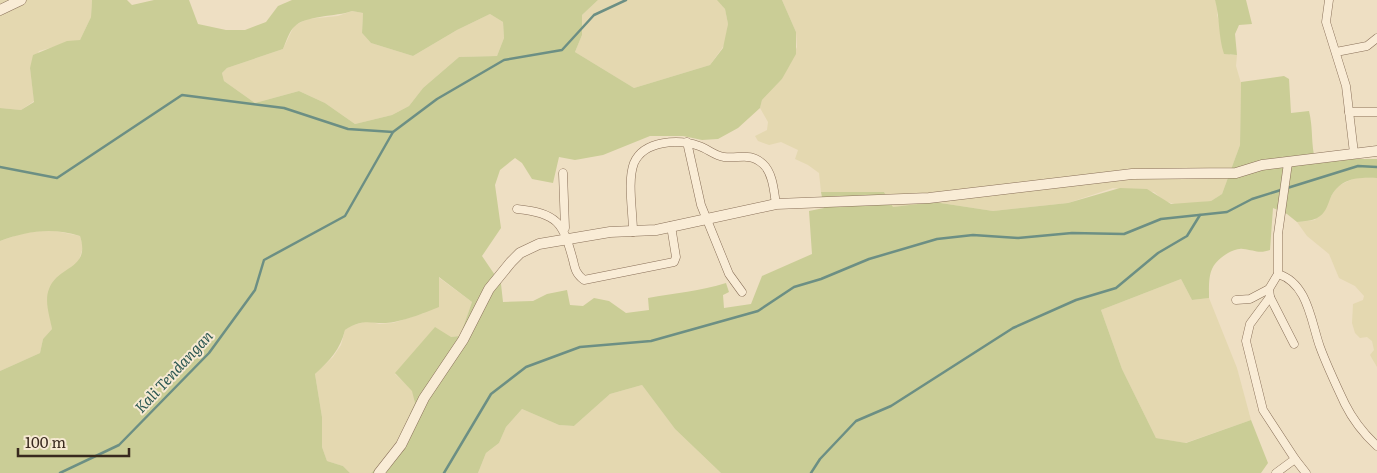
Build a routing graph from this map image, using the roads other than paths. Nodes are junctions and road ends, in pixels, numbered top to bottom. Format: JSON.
{"nodes":[{"id":1,"x":21,"y":0,"type":"edge"},
{"id":2,"x":1329,"y":0,"type":"edge"},
{"id":3,"x":0,"y":10,"type":"edge"},
{"id":4,"x":1377,"y":38,"type":"edge"},
{"id":5,"x":1336,"y":52,"type":"junction"},
{"id":6,"x":1348,"y":112,"type":"junction"},
{"id":7,"x":1377,"y":112,"type":"edge"},
{"id":8,"x":687,"y":142,"type":"junction"},
{"id":9,"x":1377,"y":151,"type":"edge"},
{"id":10,"x":1354,"y":152,"type":"junction"},
{"id":11,"x":1288,"y":163,"type":"junction"},
{"id":12,"x":563,"y":173,"type":"dead end"},
{"id":13,"x":776,"y":204,"type":"junction"},
{"id":14,"x":517,"y":209,"type":"dead end"},
{"id":15,"x":706,"y":218,"type":"junction"},
{"id":16,"x":671,"y":226,"type":"junction"},
{"id":17,"x":633,"y":232,"type":"junction"},
{"id":18,"x":566,"y":235,"type":"junction"},
{"id":19,"x":1278,"y":274,"type":"junction"},
{"id":20,"x":742,"y":292,"type":"dead end"},
{"id":21,"x":1270,"y":293,"type":"junction"},
{"id":22,"x":1236,"y":300,"type":"dead end"},
{"id":23,"x":1294,"y":344,"type":"dead end"},
{"id":24,"x":1377,"y":446,"type":"edge"},
{"id":25,"x":1295,"y":460,"type":"junction"},
{"id":26,"x":379,"y":473,"type":"edge"},
{"id":27,"x":1276,"y":473,"type":"edge"},
{"id":28,"x":1306,"y":473,"type":"edge"}],
"edges":[{"from":1,"to":3,"type":"street"},
{"from":2,"to":5,"type":"street"},
{"from":4,"to":5,"type":"street"},
{"from":5,"to":6,"type":"street"},
{"from":6,"to":7,"type":"street"},
{"from":6,"to":10,"type":"street"},
{"from":8,"to":13,"type":"street"},
{"from":8,"to":15,"type":"street"},
{"from":8,"to":17,"type":"street"},
{"from":9,"to":10,"type":"street"},
{"from":10,"to":11,"type":"street"},
{"from":11,"to":13,"type":"street"},
{"from":11,"to":19,"type":"street"},
{"from":12,"to":18,"type":"street"},
{"from":13,"to":15,"type":"street"},
{"from":14,"to":18,"type":"street"},
{"from":15,"to":16,"type":"street"},
{"from":15,"to":20,"type":"street"},
{"from":16,"to":17,"type":"street"},
{"from":16,"to":18,"type":"street"},
{"from":17,"to":18,"type":"street"},
{"from":18,"to":26,"type":"street"},
{"from":19,"to":21,"type":"street"},
{"from":19,"to":24,"type":"street"},
{"from":21,"to":22,"type":"street"},
{"from":21,"to":23,"type":"street"},
{"from":21,"to":25,"type":"street"},
{"from":25,"to":27,"type":"street"},
{"from":25,"to":28,"type":"street"}]}
